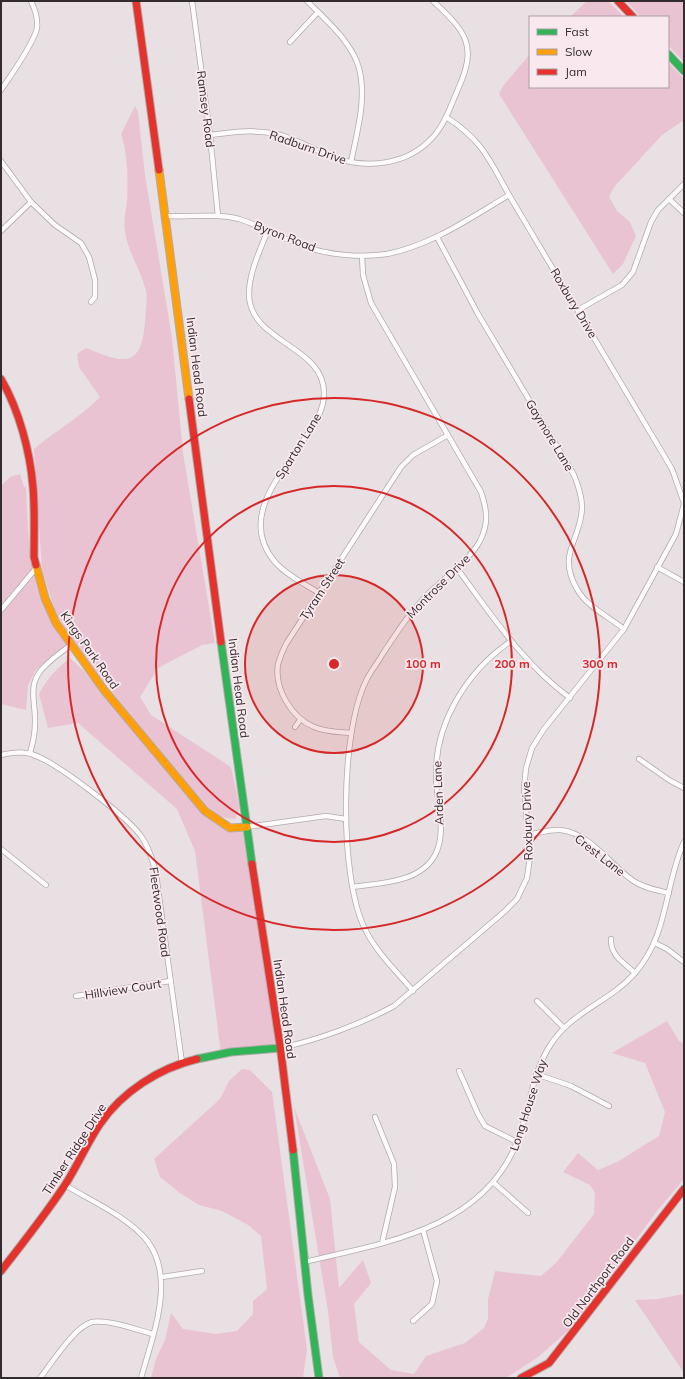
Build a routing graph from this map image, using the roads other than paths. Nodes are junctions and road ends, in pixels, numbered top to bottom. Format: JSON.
{"nodes":[{"id":1,"x":31,"y":1,"type":"edge"},
{"id":2,"x":136,"y":1,"type":"edge"},
{"id":3,"x":192,"y":1,"type":"edge"},
{"id":4,"x":307,"y":1,"type":"edge"},
{"id":5,"x":433,"y":1,"type":"edge"},
{"id":6,"x":618,"y":1,"type":"edge"},
{"id":7,"x":318,"y":12,"type":"junction"},
{"id":8,"x":632,"y":16,"type":"edge"},
{"id":9,"x":290,"y":42,"type":"dead end"},
{"id":10,"x":669,"y":55,"type":"edge"},
{"id":11,"x":684,"y":71,"type":"edge"},
{"id":12,"x":1,"y":89,"type":"edge"},
{"id":13,"x":446,"y":117,"type":"junction"},
{"id":14,"x":210,"y":135,"type":"junction"},
{"id":15,"x":1,"y":162,"type":"edge"},
{"id":16,"x":351,"y":162,"type":"junction"},
{"id":17,"x":684,"y":184,"type":"edge"},
{"id":18,"x":509,"y":195,"type":"junction"},
{"id":19,"x":669,"y":199,"type":"junction"},
{"id":20,"x":31,"y":202,"type":"junction"},
{"id":21,"x":684,"y":213,"type":"edge"},
{"id":22,"x":166,"y":216,"type":"junction"},
{"id":23,"x":218,"y":216,"type":"junction"},
{"id":24,"x":268,"y":230,"type":"junction"},
{"id":25,"x":1,"y":231,"type":"edge"},
{"id":26,"x":437,"y":237,"type":"junction"},
{"id":27,"x":362,"y":256,"type":"junction"},
{"id":28,"x":91,"y":302,"type":"dead end"},
{"id":29,"x":578,"y":310,"type":"junction"},
{"id":30,"x":1,"y":379,"type":"edge"},
{"id":31,"x":448,"y":435,"type":"junction"},
{"id":32,"x":684,"y":503,"type":"edge"},
{"id":33,"x":36,"y":567,"type":"junction"},
{"id":34,"x":456,"y":567,"type":"junction"},
{"id":35,"x":657,"y":567,"type":"junction"},
{"id":36,"x":684,"y":582,"type":"edge"},
{"id":37,"x":319,"y":593,"type":"junction"},
{"id":38,"x":1,"y":610,"type":"edge"},
{"id":39,"x":624,"y":629,"type":"junction"},
{"id":40,"x":511,"y":641,"type":"junction"},
{"id":41,"x":71,"y":645,"type":"junction"},
{"id":42,"x":570,"y":698,"type":"junction"},
{"id":43,"x":300,"y":720,"type":"junction"},
{"id":44,"x":295,"y":727,"type":"dead end"},
{"id":45,"x":351,"y":733,"type":"junction"},
{"id":46,"x":30,"y":753,"type":"junction"},
{"id":47,"x":1,"y":755,"type":"edge"},
{"id":48,"x":639,"y":759,"type":"dead end"},
{"id":49,"x":684,"y":788,"type":"edge"},
{"id":50,"x":346,"y":819,"type":"junction"},
{"id":51,"x":247,"y":827,"type":"junction"},
{"id":52,"x":528,"y":835,"type":"junction"},
{"id":53,"x":684,"y":842,"type":"edge"},
{"id":54,"x":1,"y":849,"type":"edge"},
{"id":55,"x":46,"y":884,"type":"dead end"},
{"id":56,"x":353,"y":887,"type":"junction"},
{"id":57,"x":669,"y":893,"type":"junction"},
{"id":58,"x":612,"y":939,"type":"dead end"},
{"id":59,"x":655,"y":943,"type":"junction"},
{"id":60,"x":684,"y":962,"type":"edge"},
{"id":61,"x":635,"y":973,"type":"junction"},
{"id":62,"x":170,"y":981,"type":"junction"},
{"id":63,"x":413,"y":991,"type":"junction"},
{"id":64,"x":76,"y":996,"type":"dead end"},
{"id":65,"x":537,"y":1001,"type":"dead end"},
{"id":66,"x":564,"y":1028,"type":"junction"},
{"id":67,"x":280,"y":1048,"type":"junction"},
{"id":68,"x":182,"y":1063,"type":"junction"},
{"id":69,"x":459,"y":1071,"type":"dead end"},
{"id":70,"x":536,"y":1074,"type":"junction"},
{"id":71,"x":609,"y":1106,"type":"dead end"},
{"id":72,"x":375,"y":1117,"type":"dead end"},
{"id":73,"x":517,"y":1142,"type":"junction"},
{"id":74,"x":494,"y":1183,"type":"junction"},
{"id":75,"x":65,"y":1185,"type":"junction"},
{"id":76,"x":684,"y":1190,"type":"edge"},
{"id":77,"x":528,"y":1213,"type":"dead end"},
{"id":78,"x":423,"y":1230,"type":"junction"},
{"id":79,"x":382,"y":1243,"type":"junction"},
{"id":80,"x":304,"y":1262,"type":"junction"},
{"id":81,"x":1,"y":1271,"type":"edge"},
{"id":82,"x":202,"y":1271,"type":"dead end"},
{"id":83,"x":162,"y":1277,"type":"junction"},
{"id":84,"x":412,"y":1321,"type":"dead end"},
{"id":85,"x":153,"y":1334,"type":"junction"},
{"id":86,"x":40,"y":1378,"type":"edge"},
{"id":87,"x":141,"y":1378,"type":"edge"},
{"id":88,"x":319,"y":1378,"type":"edge"},
{"id":89,"x":521,"y":1378,"type":"edge"}],
"edges":[{"from":1,"to":12,"type":"street"},
{"from":2,"to":22,"type":"main road","name":"Indian Head Road"},
{"from":3,"to":14,"type":"street","name":"Ramsey Road"},
{"from":4,"to":7,"type":"street"},
{"from":5,"to":13,"type":"street","name":"Radburn Drive"},
{"from":6,"to":8,"type":"main road"},
{"from":7,"to":9,"type":"street"},
{"from":7,"to":16,"type":"street"},
{"from":10,"to":11,"type":"main road"},
{"from":13,"to":16,"type":"street","name":"Radburn Drive"},
{"from":13,"to":18,"type":"street","name":"Roxbury Drive"},
{"from":14,"to":16,"type":"street","name":"Radburn Drive"},
{"from":14,"to":23,"type":"street","name":"Ramsey Road"},
{"from":15,"to":20,"type":"street"},
{"from":17,"to":19,"type":"street"},
{"from":18,"to":26,"type":"street","name":"Byron Road"},
{"from":18,"to":29,"type":"street","name":"Roxbury Drive"},
{"from":19,"to":21,"type":"street"},
{"from":19,"to":29,"type":"street"},
{"from":20,"to":25,"type":"street"},
{"from":20,"to":28,"type":"street"},
{"from":22,"to":23,"type":"street","name":"Byron Road"},
{"from":22,"to":51,"type":"main road","name":"Indian Head Road"},
{"from":23,"to":24,"type":"street","name":"Byron Road"},
{"from":24,"to":27,"type":"street","name":"Byron Road"},
{"from":24,"to":37,"type":"street","name":"Sparton Lane"},
{"from":26,"to":27,"type":"street","name":"Byron Road"},
{"from":26,"to":39,"type":"street","name":"Gaymore Lane"},
{"from":27,"to":31,"type":"street","name":"Montrose Drive"},
{"from":29,"to":32,"type":"street","name":"Roxbury Drive"},
{"from":30,"to":33,"type":"main road","name":"Kings Park Road"},
{"from":31,"to":34,"type":"street","name":"Montrose Drive"},
{"from":31,"to":37,"type":"street","name":"Tyram Street"},
{"from":32,"to":35,"type":"street","name":"Roxbury Drive"},
{"from":33,"to":38,"type":"street"},
{"from":33,"to":41,"type":"main road","name":"Kings Park Road"},
{"from":34,"to":40,"type":"street"},
{"from":34,"to":45,"type":"street","name":"Montrose Drive"},
{"from":35,"to":36,"type":"street"},
{"from":35,"to":39,"type":"street","name":"Roxbury Drive"},
{"from":37,"to":43,"type":"street","name":"Tyram Street"},
{"from":39,"to":42,"type":"street","name":"Roxbury Drive"},
{"from":40,"to":42,"type":"street"},
{"from":40,"to":56,"type":"street","name":"Arden Lane"},
{"from":41,"to":46,"type":"street"},
{"from":41,"to":51,"type":"main road","name":"Kings Park Road"},
{"from":42,"to":52,"type":"street","name":"Roxbury Drive"},
{"from":43,"to":44,"type":"street"},
{"from":43,"to":45,"type":"street","name":"Tyram Street"},
{"from":45,"to":50,"type":"street","name":"Montrose Drive"},
{"from":46,"to":47,"type":"street","name":"Fleetwood Road"},
{"from":46,"to":62,"type":"street","name":"Fleetwood Road"},
{"from":48,"to":49,"type":"street"},
{"from":50,"to":51,"type":"street"},
{"from":50,"to":56,"type":"street","name":"Montrose Drive"},
{"from":51,"to":67,"type":"main road","name":"Indian Head Road"},
{"from":52,"to":57,"type":"street","name":"Crest Lane"},
{"from":52,"to":63,"type":"street","name":"Roxbury Drive"},
{"from":53,"to":57,"type":"street","name":"Long House Way"},
{"from":54,"to":55,"type":"street"},
{"from":56,"to":63,"type":"street","name":"Montrose Drive"},
{"from":57,"to":59,"type":"street","name":"Long House Way"},
{"from":58,"to":61,"type":"street"},
{"from":59,"to":60,"type":"street"},
{"from":59,"to":61,"type":"street","name":"Long House Way"},
{"from":61,"to":66,"type":"street","name":"Long House Way"},
{"from":62,"to":64,"type":"street","name":"Hillview Court"},
{"from":62,"to":68,"type":"street","name":"Fleetwood Road"},
{"from":63,"to":67,"type":"street","name":"Roxbury Drive"},
{"from":65,"to":66,"type":"street"},
{"from":66,"to":70,"type":"street","name":"Long House Way"},
{"from":67,"to":68,"type":"main road","name":"Timber Ridge Drive"},
{"from":67,"to":80,"type":"main road","name":"Indian Head Road"},
{"from":68,"to":75,"type":"main road","name":"Timber Ridge Drive"},
{"from":69,"to":73,"type":"street"},
{"from":70,"to":71,"type":"street"},
{"from":70,"to":73,"type":"street","name":"Long House Way"},
{"from":72,"to":79,"type":"street"},
{"from":73,"to":74,"type":"street","name":"Long House Way"},
{"from":74,"to":77,"type":"street"},
{"from":74,"to":78,"type":"street","name":"Long House Way"},
{"from":75,"to":81,"type":"main road","name":"Timber Ridge Drive"},
{"from":75,"to":83,"type":"street"},
{"from":76,"to":89,"type":"main road","name":"Old Northport Road"},
{"from":78,"to":79,"type":"street","name":"Long House Way"},
{"from":78,"to":84,"type":"street"},
{"from":79,"to":80,"type":"street","name":"Long House Way"},
{"from":80,"to":88,"type":"main road","name":"Indian Head Road"},
{"from":82,"to":83,"type":"street"},
{"from":83,"to":85,"type":"street"},
{"from":85,"to":86,"type":"street"},
{"from":85,"to":87,"type":"street"}]}
